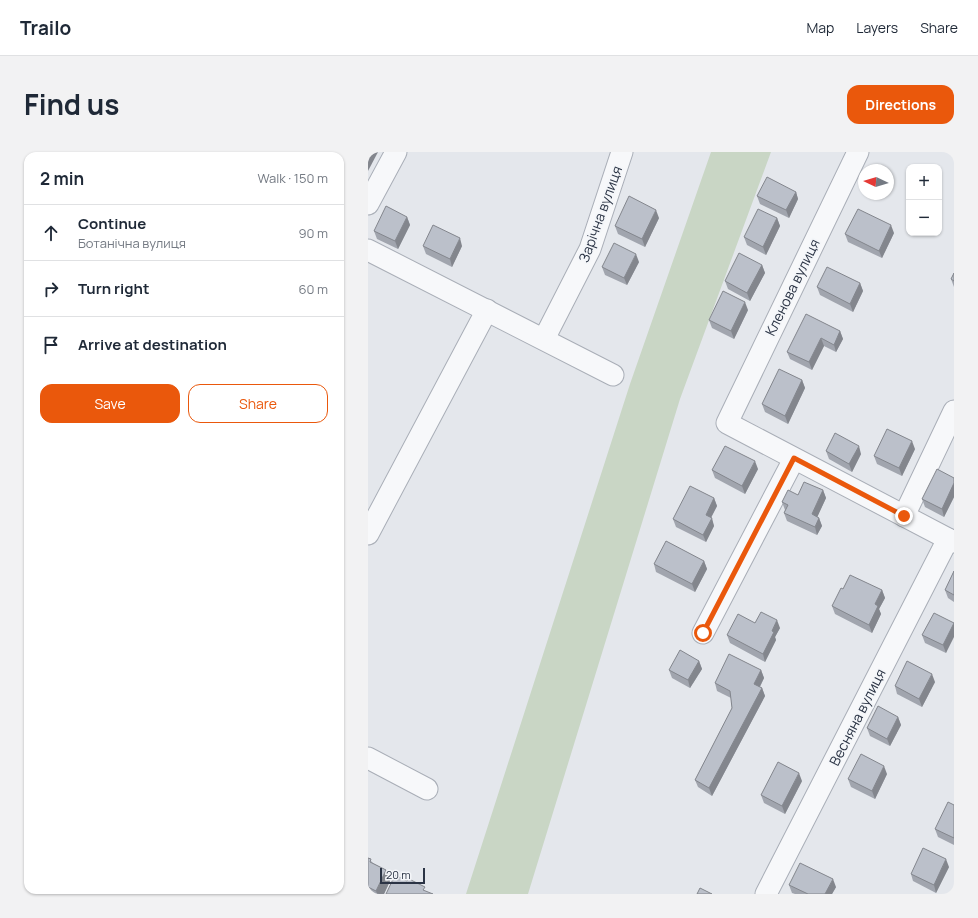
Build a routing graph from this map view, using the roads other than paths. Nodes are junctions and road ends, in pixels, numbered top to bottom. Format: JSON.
{"nodes":[{"id":1,"x":396,"y":152,"type":"edge"},
{"id":2,"x":622,"y":152,"type":"edge"},
{"id":3,"x":858,"y":152,"type":"edge"},
{"id":4,"x":368,"y":204,"type":"edge"},
{"id":5,"x":368,"y":250,"type":"edge"},
{"id":6,"x":487,"y":310,"type":"junction"},
{"id":7,"x":544,"y":339,"type":"junction"},
{"id":8,"x":613,"y":375,"type":"dead end"},
{"id":9,"x":954,"y":411,"type":"edge"},
{"id":10,"x":794,"y":458,"type":"junction"},
{"id":11,"x":904,"y":516,"type":"junction"},
{"id":12,"x":368,"y":534,"type":"edge"},
{"id":13,"x":951,"y":541,"type":"edge"},
{"id":14,"x":703,"y":633,"type":"dead end"},
{"id":15,"x":368,"y":758,"type":"edge"},
{"id":16,"x":427,"y":789,"type":"dead end"},
{"id":17,"x":766,"y":894,"type":"edge"}],
"edges":[{"from":1,"to":4,"type":"street"},
{"from":2,"to":7,"type":"street","name":"Зарічна вулиця"},
{"from":3,"to":10,"type":"street","name":"Кленова вулиця"},
{"from":5,"to":6,"type":"street"},
{"from":6,"to":7,"type":"street"},
{"from":6,"to":12,"type":"street"},
{"from":7,"to":8,"type":"street"},
{"from":9,"to":11,"type":"street"},
{"from":10,"to":11,"type":"street"},
{"from":10,"to":14,"type":"street"},
{"from":11,"to":13,"type":"street"},
{"from":13,"to":17,"type":"street","name":"Весняна вулиця"},
{"from":15,"to":16,"type":"street"}]}
